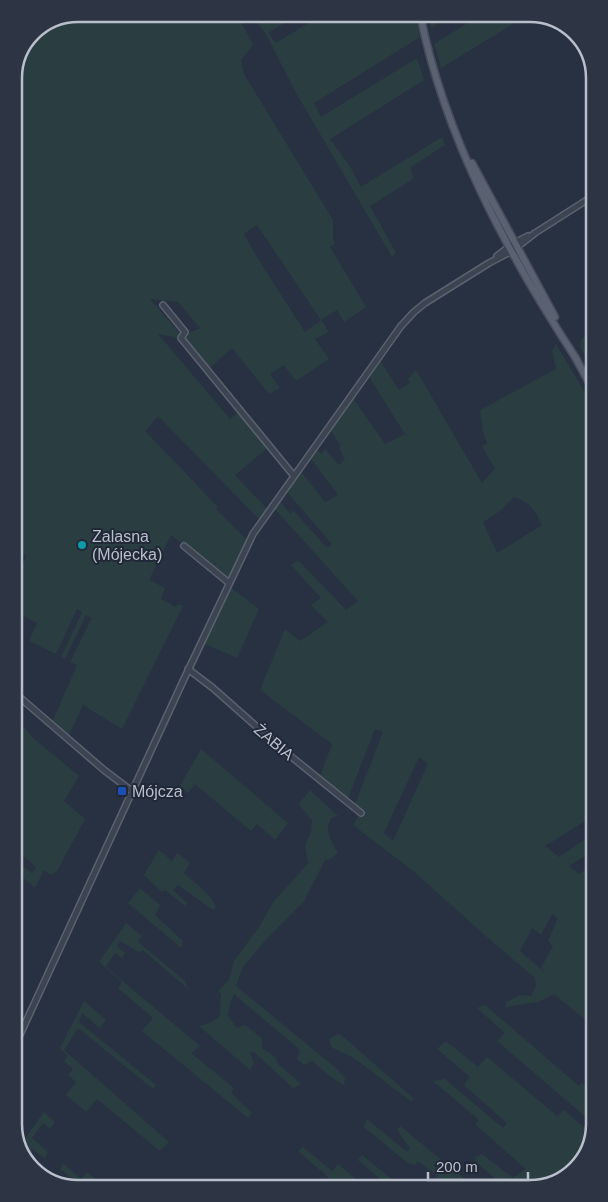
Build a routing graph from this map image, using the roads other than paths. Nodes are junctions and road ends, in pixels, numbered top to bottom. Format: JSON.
{"nodes":[{"id":1,"x":422,"y":23,"type":"edge"},
{"id":2,"x":586,"y":201,"type":"edge"},
{"id":3,"x":513,"y":247,"type":"junction"},
{"id":4,"x":162,"y":304,"type":"dead end"},
{"id":5,"x":586,"y":377,"type":"edge"},
{"id":6,"x":294,"y":476,"type":"junction"},
{"id":7,"x":184,"y":546,"type":"dead end"},
{"id":8,"x":230,"y":583,"type":"junction"},
{"id":9,"x":188,"y":669,"type":"junction"},
{"id":10,"x":22,"y":700,"type":"edge"},
{"id":11,"x":133,"y":792,"type":"junction"},
{"id":12,"x":360,"y":813,"type":"dead end"},
{"id":13,"x":22,"y":1030,"type":"edge"}],
"edges":[{"from":1,"to":3,"type":"main road"},
{"from":2,"to":3,"type":"street"},
{"from":3,"to":5,"type":"main road"},
{"from":3,"to":6,"type":"street"},
{"from":4,"to":6,"type":"street"},
{"from":6,"to":8,"type":"street"},
{"from":7,"to":8,"type":"street"},
{"from":8,"to":9,"type":"street"},
{"from":9,"to":11,"type":"street"},
{"from":9,"to":12,"type":"street","name":"ŻABIA"},
{"from":10,"to":11,"type":"street"},
{"from":11,"to":13,"type":"street"}]}
